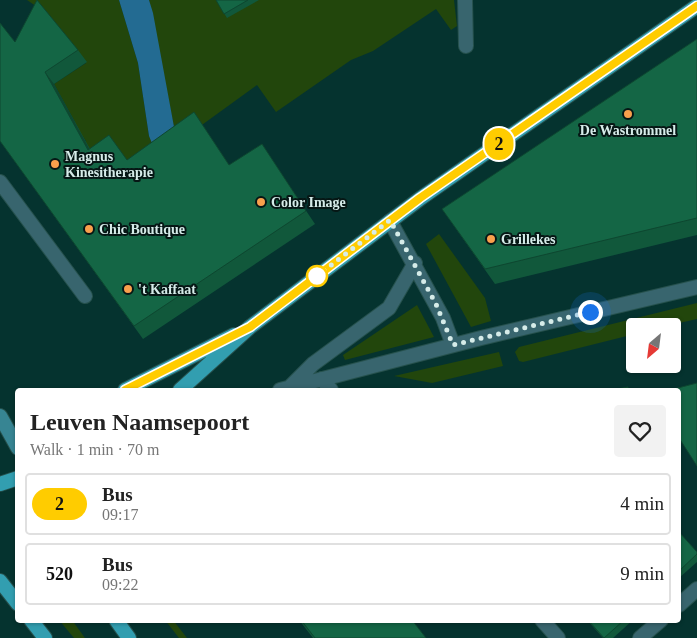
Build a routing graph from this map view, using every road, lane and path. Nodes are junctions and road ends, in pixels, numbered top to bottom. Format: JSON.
{"nodes":[{"id":1,"x":465,"y":0,"type":"edge"},
{"id":2,"x":697,"y":6,"type":"edge"},
{"id":3,"x":466,"y":46,"type":"dead end"},
{"id":4,"x":0,"y":182,"type":"edge"},
{"id":5,"x":390,"y":220,"type":"junction"},
{"id":6,"x":415,"y":263,"type":"junction"},
{"id":7,"x":697,"y":287,"type":"edge"},
{"id":8,"x":85,"y":296,"type":"dead end"},
{"id":9,"x":250,"y":327,"type":"junction"},
{"id":10,"x":453,"y":345,"type":"junction"},
{"id":11,"x":326,"y":384,"type":"edge"},
{"id":12,"x":129,"y":388,"type":"edge"},
{"id":13,"x":182,"y":388,"type":"edge"},
{"id":14,"x":286,"y":388,"type":"edge"},
{"id":15,"x":293,"y":388,"type":"edge"},
{"id":16,"x":0,"y":416,"type":"edge"},
{"id":17,"x":15,"y":443,"type":"edge"},
{"id":18,"x":15,"y":479,"type":"edge"},
{"id":19,"x":0,"y":484,"type":"edge"},
{"id":20,"x":0,"y":581,"type":"edge"},
{"id":21,"x":697,"y":589,"type":"edge"},
{"id":22,"x":15,"y":600,"type":"edge"},
{"id":23,"x":681,"y":603,"type":"edge"},
{"id":24,"x":34,"y":623,"type":"edge"},
{"id":25,"x":118,"y":623,"type":"edge"},
{"id":26,"x":545,"y":623,"type":"edge"},
{"id":27,"x":658,"y":623,"type":"edge"},
{"id":28,"x":46,"y":638,"type":"edge"},
{"id":29,"x":129,"y":638,"type":"edge"},
{"id":30,"x":558,"y":638,"type":"edge"},
{"id":31,"x":640,"y":638,"type":"edge"}],
"edges":[{"from":1,"to":3,"type":"street"},
{"from":2,"to":5,"type":"main road"},
{"from":4,"to":8,"type":"street"},
{"from":5,"to":6,"type":"street"},
{"from":5,"to":9,"type":"main road"},
{"from":6,"to":10,"type":"street"},
{"from":6,"to":14,"type":"street"},
{"from":7,"to":10,"type":"street"},
{"from":9,"to":12,"type":"main road"},
{"from":9,"to":13,"type":"main road"},
{"from":10,"to":11,"type":"street"},
{"from":11,"to":15,"type":"street"},
{"from":16,"to":17,"type":"main road"},
{"from":18,"to":19,"type":"main road"},
{"from":20,"to":22,"type":"main road"},
{"from":21,"to":23,"type":"street"},
{"from":24,"to":28,"type":"main road"},
{"from":25,"to":29,"type":"main road"},
{"from":26,"to":30,"type":"street"},
{"from":27,"to":31,"type":"street"}]}
